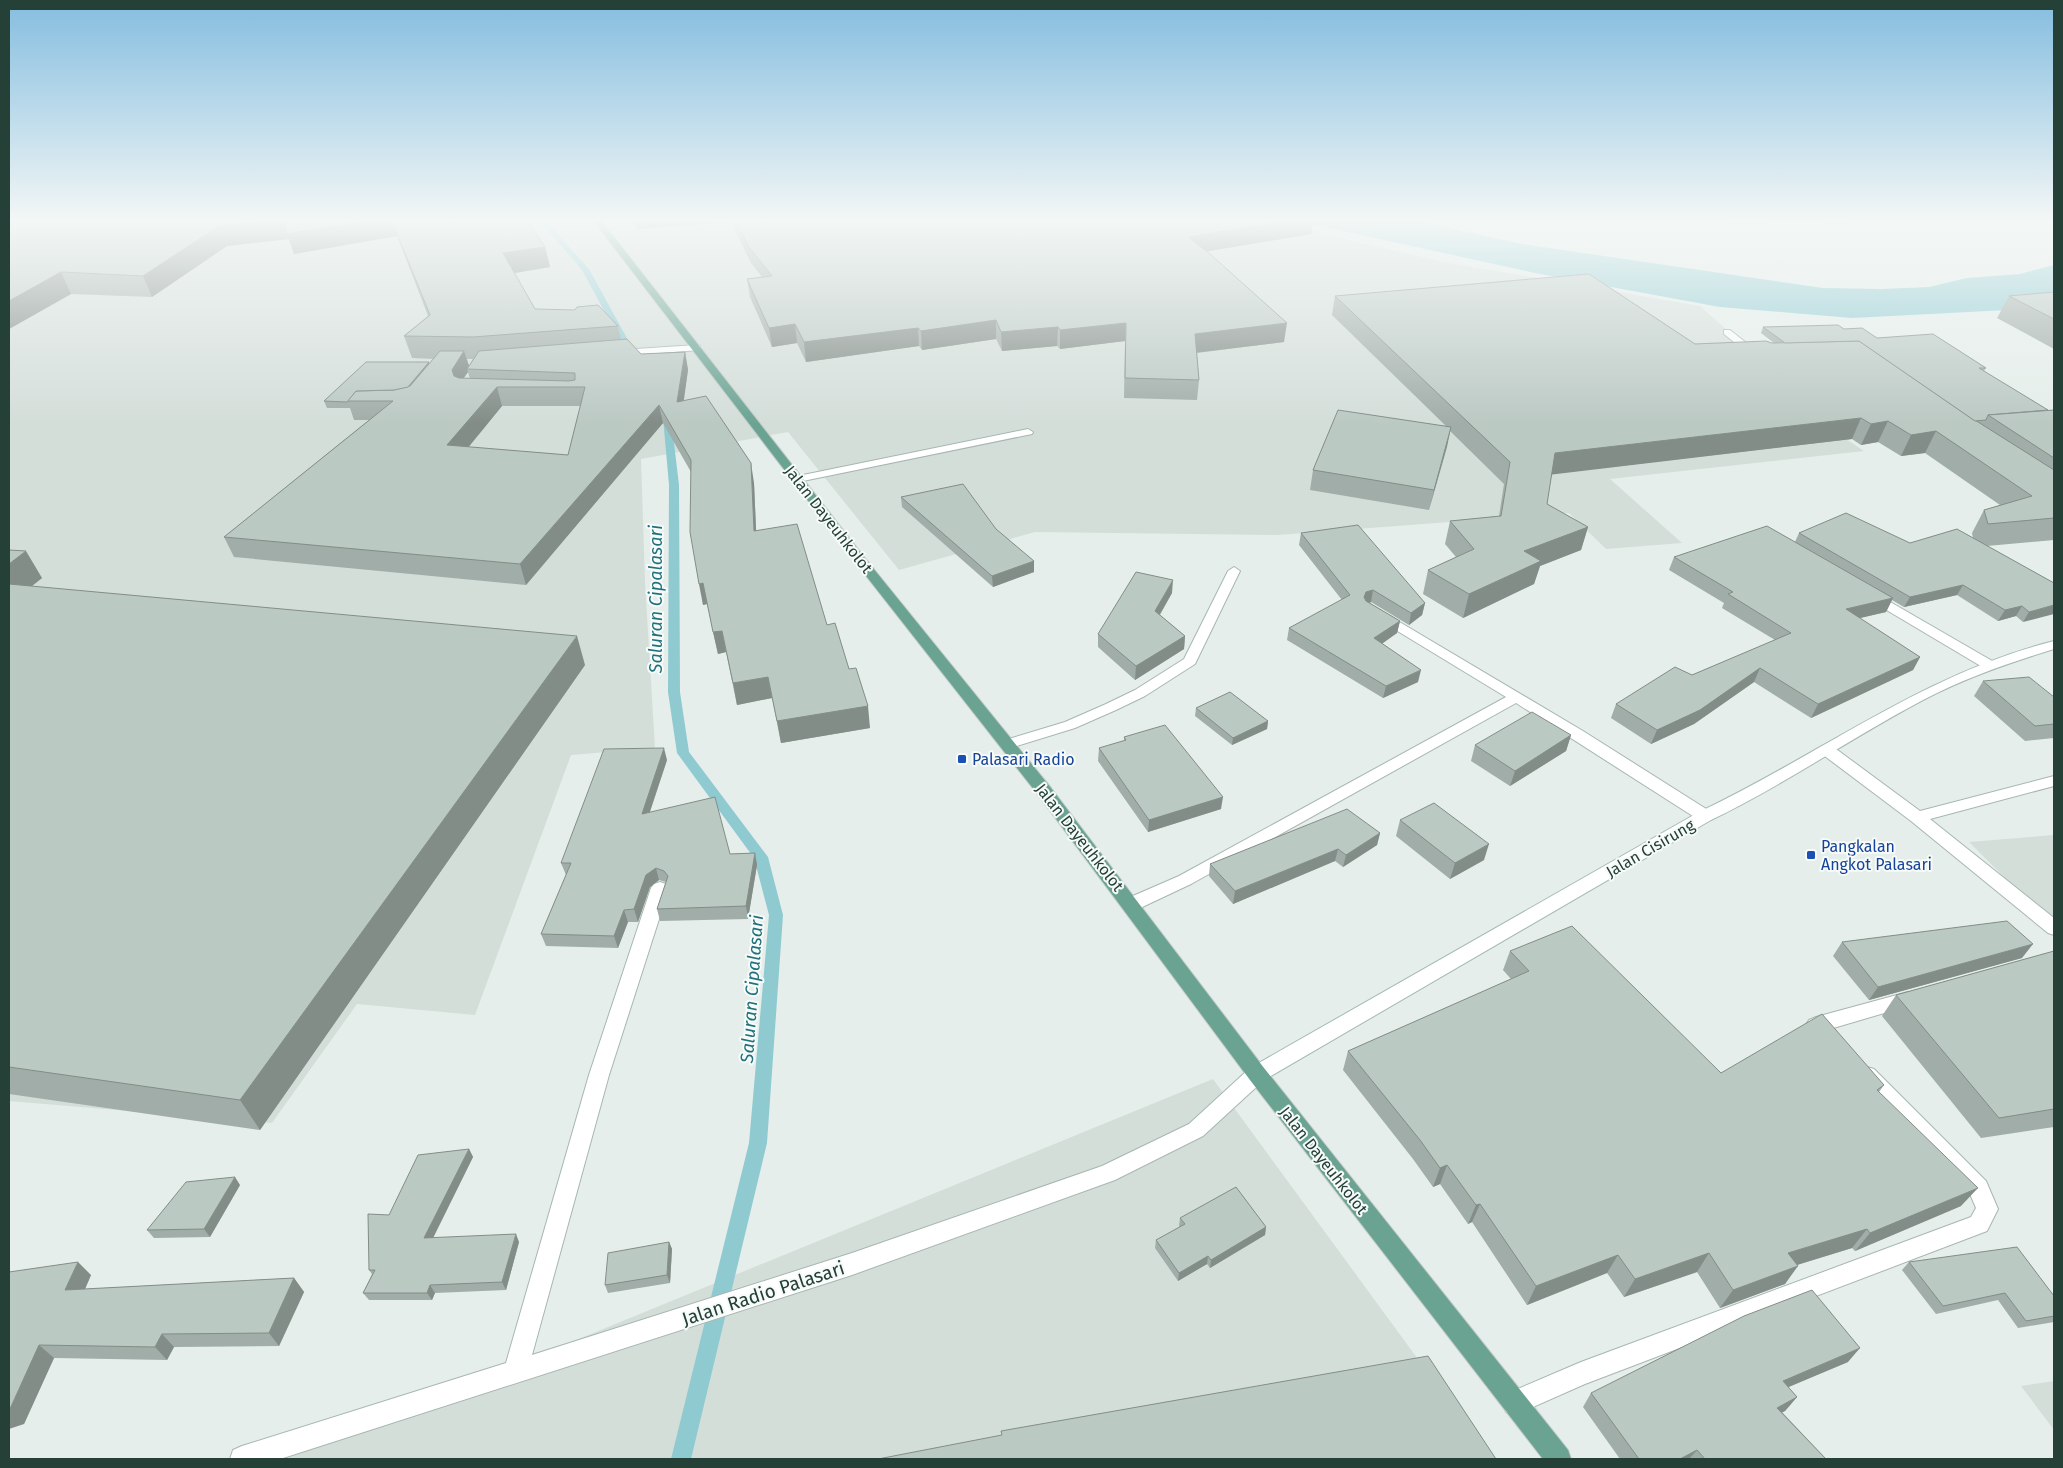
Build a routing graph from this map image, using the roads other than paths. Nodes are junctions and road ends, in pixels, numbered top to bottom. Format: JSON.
{"nodes":[{"id":1,"x":650,"y":288,"type":"edge"},
{"id":2,"x":1727,"y":332,"type":"dead end"},
{"id":3,"x":697,"y":348,"type":"junction"},
{"id":4,"x":606,"y":354,"type":"edge"},
{"id":5,"x":1764,"y":358,"type":"edge"},
{"id":6,"x":1028,"y":432,"type":"dead end"},
{"id":7,"x":798,"y":479,"type":"junction"},
{"id":8,"x":1234,"y":570,"type":"dead end"},
{"id":9,"x":1863,"y":590,"type":"edge"},
{"id":10,"x":1370,"y":608,"type":"edge"},
{"id":11,"x":2054,"y":645,"type":"edge"},
{"id":12,"x":1989,"y":665,"type":"junction"},
{"id":13,"x":1516,"y":697,"type":"junction"},
{"id":14,"x":1007,"y":744,"type":"junction"},
{"id":15,"x":1827,"y":750,"type":"junction"},
{"id":16,"x":2054,"y":781,"type":"edge"},
{"id":17,"x":1705,"y":816,"type":"junction"},
{"id":18,"x":1917,"y":817,"type":"junction"},
{"id":19,"x":660,"y":888,"type":"dead end"},
{"id":20,"x":1132,"y":904,"type":"junction"},
{"id":21,"x":2054,"y":928,"type":"edge"},
{"id":22,"x":1921,"y":995,"type":"edge"},
{"id":23,"x":1257,"y":1074,"type":"junction"},
{"id":24,"x":515,"y":1373,"type":"junction"},
{"id":25,"x":1515,"y":1403,"type":"junction"},
{"id":26,"x":242,"y":1459,"type":"edge"},
{"id":27,"x":1559,"y":1459,"type":"edge"}],
"edges":[{"from":1,"to":3,"type":"main road","name":"Jalan Dayeuhkolot"},
{"from":2,"to":5,"type":"street"},
{"from":3,"to":4,"type":"street"},
{"from":3,"to":7,"type":"main road","name":"Jalan Dayeuhkolot"},
{"from":6,"to":7,"type":"street"},
{"from":7,"to":14,"type":"main road","name":"Jalan Dayeuhkolot"},
{"from":8,"to":14,"type":"street"},
{"from":9,"to":12,"type":"street"},
{"from":10,"to":13,"type":"street"},
{"from":11,"to":12,"type":"street","name":"Jalan Cisirung"},
{"from":12,"to":15,"type":"street","name":"Jalan Cisirung"},
{"from":13,"to":17,"type":"street"},
{"from":13,"to":20,"type":"street"},
{"from":14,"to":20,"type":"main road","name":"Jalan Dayeuhkolot"},
{"from":15,"to":17,"type":"street","name":"Jalan Cisirung"},
{"from":15,"to":18,"type":"street"},
{"from":16,"to":18,"type":"street"},
{"from":17,"to":23,"type":"street","name":"Jalan Cisirung"},
{"from":18,"to":21,"type":"street"},
{"from":19,"to":24,"type":"street"},
{"from":20,"to":23,"type":"main road","name":"Jalan Dayeuhkolot"},
{"from":22,"to":25,"type":"street"},
{"from":23,"to":24,"type":"street","name":"Jalan Radio Palasari"},
{"from":23,"to":25,"type":"main road","name":"Jalan Dayeuhkolot"},
{"from":24,"to":26,"type":"street","name":"Jalan Radio Palasari"},
{"from":25,"to":27,"type":"main road","name":"Jalan Dayeuhkolot"}]}
